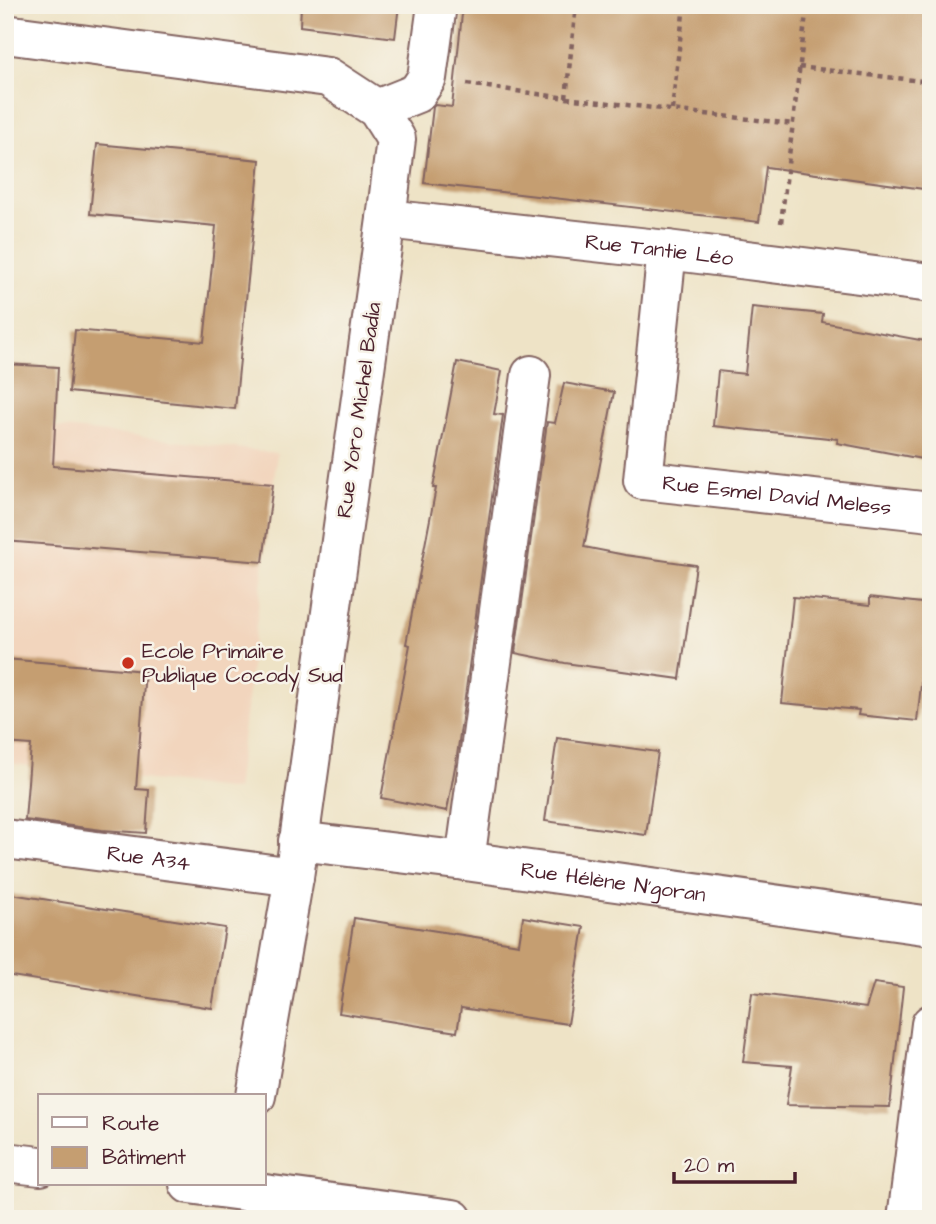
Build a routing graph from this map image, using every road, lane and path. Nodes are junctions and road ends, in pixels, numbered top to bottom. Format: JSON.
{"nodes":[{"id":1,"x":436,"y":5,"type":"edge"},
{"id":2,"x":576,"y":5,"type":"edge"},
{"id":3,"x":684,"y":5,"type":"edge"},
{"id":4,"x":807,"y":5,"type":"edge"},
{"id":5,"x":5,"y":34,"type":"edge"},
{"id":6,"x":799,"y":67,"type":"junction"},
{"id":7,"x":427,"y":78,"type":"junction"},
{"id":8,"x":931,"y":82,"type":"edge"},
{"id":9,"x":566,"y":98,"type":"junction"},
{"id":10,"x":377,"y":109,"type":"junction"},
{"id":11,"x":672,"y":110,"type":"junction"},
{"id":12,"x":793,"y":124,"type":"junction"},
{"id":13,"x":386,"y":219,"type":"junction"},
{"id":14,"x":667,"y":250,"type":"junction"},
{"id":15,"x":776,"y":264,"type":"junction"},
{"id":16,"x":931,"y":283,"type":"edge"},
{"id":17,"x":531,"y":375,"type":"dead end"},
{"id":18,"x":931,"y":512,"type":"edge"},
{"id":19,"x":5,"y":839,"type":"edge"},
{"id":20,"x":295,"y":859,"type":"junction"},
{"id":21,"x":466,"y":862,"type":"junction"},
{"id":22,"x":931,"y":926,"type":"edge"},
{"id":23,"x":931,"y":1024,"type":"edge"},
{"id":24,"x":256,"y":1094,"type":"edge"},
{"id":25,"x":5,"y":1162,"type":"edge"},
{"id":26,"x":38,"y":1166,"type":"edge"},
{"id":27,"x":197,"y":1186,"type":"edge"},
{"id":28,"x":239,"y":1197,"type":"edge"},
{"id":29,"x":453,"y":1219,"type":"edge"},
{"id":30,"x":907,"y":1219,"type":"edge"}],
"edges":[{"from":1,"to":7,"type":"street"},
{"from":2,"to":9,"type":"path"},
{"from":3,"to":11,"type":"path"},
{"from":4,"to":6,"type":"path"},
{"from":5,"to":10,"type":"street","name":"Rue Yoro Michel Badia"},
{"from":6,"to":8,"type":"path"},
{"from":6,"to":12,"type":"path"},
{"from":7,"to":9,"type":"path"},
{"from":7,"to":10,"type":"street"},
{"from":9,"to":11,"type":"path"},
{"from":10,"to":13,"type":"street","name":"Rue Yoro Michel Badia"},
{"from":11,"to":12,"type":"path"},
{"from":12,"to":15,"type":"path"},
{"from":13,"to":14,"type":"street","name":"Rue Tantie Léo"},
{"from":13,"to":20,"type":"street","name":"Rue Yoro Michel Badia"},
{"from":14,"to":15,"type":"street","name":"Rue Tantie Léo"},
{"from":14,"to":18,"type":"street","name":"Rue Esmel David Meless"},
{"from":15,"to":16,"type":"street","name":"Rue Tantie Léo"},
{"from":17,"to":21,"type":"street"},
{"from":19,"to":20,"type":"street","name":"Rue A34"},
{"from":20,"to":21,"type":"street","name":"Rue Hélène N'goran"},
{"from":20,"to":24,"type":"street","name":"Rue Yoro Michel Badia"},
{"from":21,"to":22,"type":"street","name":"Rue Hélène N'goran"},
{"from":23,"to":30,"type":"street"},
{"from":25,"to":26,"type":"street"},
{"from":27,"to":28,"type":"street"},
{"from":28,"to":29,"type":"street"}]}
